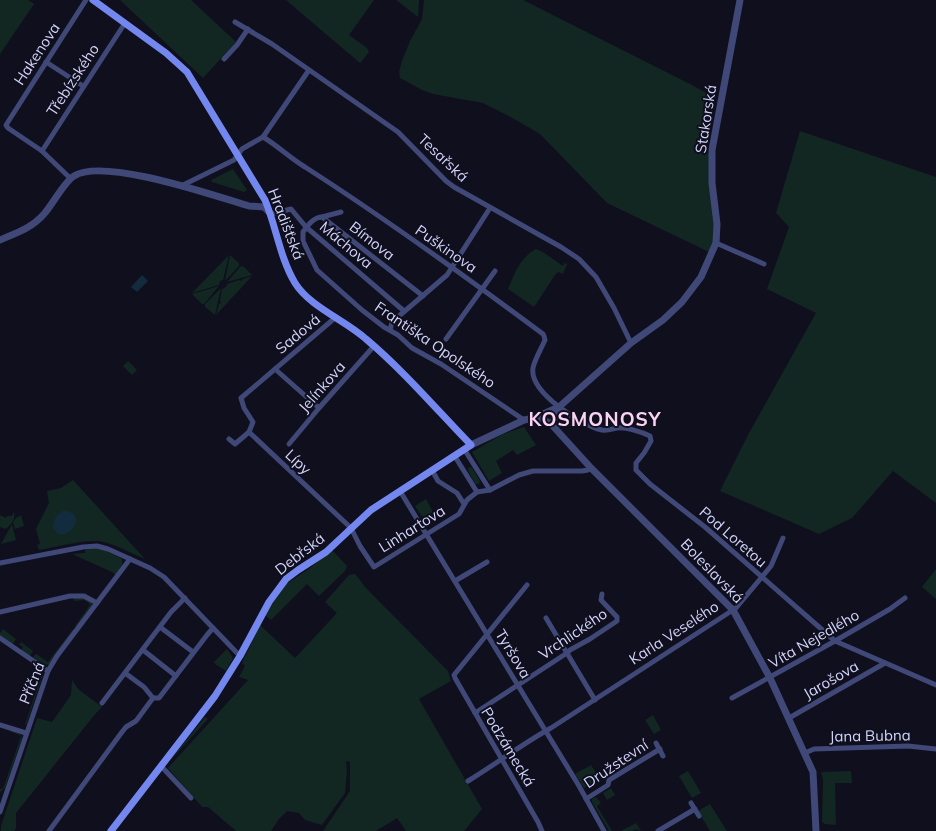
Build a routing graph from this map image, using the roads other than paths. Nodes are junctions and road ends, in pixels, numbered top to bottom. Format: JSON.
{"nodes":[{"id":1,"x":86,"y":0,"type":"edge"},
{"id":2,"x":93,"y":0,"type":"edge"},
{"id":3,"x":740,"y":0,"type":"edge"},
{"id":4,"x":124,"y":22,"type":"junction"},
{"id":5,"x":235,"y":22,"type":"dead end"},
{"id":6,"x":248,"y":29,"type":"junction"},
{"id":7,"x":224,"y":59,"type":"dead end"},
{"id":8,"x":46,"y":62,"type":"junction"},
{"id":9,"x":309,"y":70,"type":"junction"},
{"id":10,"x":83,"y":86,"type":"junction"},
{"id":11,"x":263,"y":137,"type":"junction"},
{"id":12,"x":42,"y":151,"type":"junction"},
{"id":13,"x":238,"y":155,"type":"junction"},
{"id":14,"x":71,"y":178,"type":"junction"},
{"id":15,"x":181,"y":186,"type":"junction"},
{"id":16,"x":490,"y":208,"type":"junction"},
{"id":17,"x":341,"y":212,"type":"dead end"},
{"id":18,"x":271,"y":214,"type":"junction"},
{"id":19,"x":322,"y":217,"type":"junction"},
{"id":20,"x":306,"y":227,"type":"junction"},
{"id":21,"x":0,"y":240,"type":"edge"},
{"id":22,"x":716,"y":243,"type":"junction"},
{"id":23,"x":764,"y":264,"type":"dead end"},
{"id":24,"x":452,"y":269,"type":"junction"},
{"id":25,"x":495,"y":271,"type":"dead end"},
{"id":26,"x":482,"y":289,"type":"junction"},
{"id":27,"x":423,"y":296,"type":"junction"},
{"id":28,"x":404,"y":311,"type":"junction"},
{"id":29,"x":336,"y":317,"type":"junction"},
{"id":30,"x":390,"y":330,"type":"junction"},
{"id":31,"x":446,"y":339,"type":"dead end"},
{"id":32,"x":631,"y":343,"type":"junction"},
{"id":33,"x":374,"y":346,"type":"junction"},
{"id":34,"x":275,"y":369,"type":"junction"},
{"id":35,"x":559,"y":407,"type":"junction"},
{"id":36,"x":319,"y":408,"type":"junction"},
{"id":37,"x":534,"y":418,"type":"junction"},
{"id":38,"x":524,"y":420,"type":"junction"},
{"id":39,"x":552,"y":425,"type":"junction"},
{"id":40,"x":249,"y":432,"type":"junction"},
{"id":41,"x":229,"y":440,"type":"dead end"},
{"id":42,"x":289,"y":444,"type":"dead end"},
{"id":43,"x":471,"y":445,"type":"junction"},
{"id":44,"x":464,"y":449,"type":"junction"},
{"id":45,"x":454,"y":455,"type":"junction"},
{"id":46,"x":591,"y":468,"type":"junction"},
{"id":47,"x":432,"y":470,"type":"junction"},
{"id":48,"x":490,"y":490,"type":"junction"},
{"id":49,"x":400,"y":491,"type":"junction"},
{"id":50,"x":477,"y":492,"type":"junction"},
{"id":51,"x":464,"y":504,"type":"junction"},
{"id":52,"x":350,"y":528,"type":"junction"},
{"id":53,"x":427,"y":534,"type":"junction"},
{"id":54,"x":783,"y":538,"type":"dead end"},
{"id":55,"x":130,"y":559,"type":"junction"},
{"id":56,"x":487,"y":562,"type":"dead end"},
{"id":57,"x":0,"y":563,"type":"edge"},
{"id":58,"x":761,"y":577,"type":"junction"},
{"id":59,"x":455,"y":581,"type":"junction"},
{"id":60,"x":527,"y":585,"type":"dead end"},
{"id":61,"x":602,"y":594,"type":"dead end"},
{"id":62,"x":184,"y":598,"type":"junction"},
{"id":63,"x":905,"y":598,"type":"dead end"},
{"id":64,"x":97,"y":603,"type":"junction"},
{"id":65,"x":733,"y":610,"type":"junction"},
{"id":66,"x":0,"y":612,"type":"edge"},
{"id":67,"x":546,"y":618,"type":"dead end"},
{"id":68,"x":160,"y":627,"type":"junction"},
{"id":69,"x":213,"y":628,"type":"junction"},
{"id":70,"x":487,"y":634,"type":"junction"},
{"id":71,"x":0,"y":638,"type":"edge"},
{"id":72,"x":835,"y":641,"type":"junction"},
{"id":73,"x":142,"y":650,"type":"junction"},
{"id":74,"x":193,"y":652,"type":"junction"},
{"id":75,"x":567,"y":653,"type":"junction"},
{"id":76,"x":240,"y":656,"type":"junction"},
{"id":77,"x":885,"y":663,"type":"junction"},
{"id":78,"x":48,"y":671,"type":"junction"},
{"id":79,"x":125,"y":673,"type":"junction"},
{"id":80,"x":176,"y":676,"type":"junction"},
{"id":81,"x":770,"y":678,"type":"junction"},
{"id":82,"x":518,"y":685,"type":"junction"},
{"id":83,"x":936,"y":685,"type":"edge"},
{"id":84,"x":153,"y":698,"type":"junction"},
{"id":85,"x":732,"y":698,"type":"dead end"},
{"id":86,"x":595,"y":700,"type":"junction"},
{"id":87,"x":102,"y":704,"type":"dead end"},
{"id":88,"x":475,"y":713,"type":"junction"},
{"id":89,"x":789,"y":718,"type":"junction"},
{"id":90,"x":0,"y":725,"type":"edge"},
{"id":91,"x":546,"y":731,"type":"junction"},
{"id":92,"x":26,"y":733,"type":"junction"},
{"id":93,"x":656,"y":743,"type":"dead end"},
{"id":94,"x":660,"y":749,"type":"junction"},
{"id":95,"x":936,"y":749,"type":"edge"},
{"id":96,"x":805,"y":753,"type":"junction"},
{"id":97,"x":663,"y":756,"type":"dead end"},
{"id":98,"x":502,"y":759,"type":"junction"},
{"id":99,"x":161,"y":766,"type":"junction"},
{"id":100,"x":468,"y":781,"type":"dead end"},
{"id":101,"x":2,"y":796,"type":"edge"},
{"id":102,"x":191,"y":798,"type":"dead end"},
{"id":103,"x":586,"y":799,"type":"junction"},
{"id":104,"x":691,"y":802,"type":"dead end"},
{"id":105,"x":695,"y":809,"type":"junction"},
{"id":106,"x":0,"y":812,"type":"edge"},
{"id":107,"x":699,"y":816,"type":"dead end"},
{"id":108,"x":49,"y":831,"type":"edge"},
{"id":109,"x":111,"y":831,"type":"edge"},
{"id":110,"x":542,"y":831,"type":"edge"},
{"id":111,"x":604,"y":831,"type":"edge"},
{"id":112,"x":658,"y":831,"type":"edge"},
{"id":113,"x":816,"y":831,"type":"edge"}],
"edges":[{"from":1,"to":8,"type":"street","name":"Hakenova"},
{"from":2,"to":4,"type":"main road","name":"Hradišťská"},
{"from":3,"to":22,"type":"street","name":"Stakorská"},
{"from":4,"to":10,"type":"street","name":"Třebízského"},
{"from":4,"to":13,"type":"main road","name":"Hradišťská"},
{"from":5,"to":6,"type":"street","name":"Tesařská"},
{"from":6,"to":7,"type":"street"},
{"from":6,"to":9,"type":"street","name":"Tesařská"},
{"from":8,"to":10,"type":"street"},
{"from":8,"to":12,"type":"street","name":"Hakenova"},
{"from":9,"to":11,"type":"street"},
{"from":9,"to":16,"type":"street","name":"Tesařská"},
{"from":10,"to":12,"type":"street","name":"Třebízského"},
{"from":11,"to":13,"type":"street"},
{"from":11,"to":24,"type":"street","name":"Puškinova"},
{"from":12,"to":14,"type":"street"},
{"from":13,"to":15,"type":"street"},
{"from":13,"to":18,"type":"main road","name":"Hradišťská"},
{"from":14,"to":15,"type":"street"},
{"from":14,"to":21,"type":"street"},
{"from":15,"to":18,"type":"street"},
{"from":16,"to":24,"type":"street"},
{"from":16,"to":32,"type":"street","name":"Tesařská"},
{"from":17,"to":19,"type":"street"},
{"from":18,"to":20,"type":"street","name":"Máchova"},
{"from":18,"to":29,"type":"main road","name":"Hradišťská"},
{"from":19,"to":20,"type":"street"},
{"from":19,"to":27,"type":"street","name":"Bímova"},
{"from":20,"to":28,"type":"street","name":"Máchova"},
{"from":20,"to":30,"type":"street","name":"Františka Opolského"},
{"from":22,"to":23,"type":"street"},
{"from":22,"to":32,"type":"street","name":"Stakorská"},
{"from":24,"to":26,"type":"street","name":"Puškinova"},
{"from":24,"to":27,"type":"street"},
{"from":25,"to":26,"type":"street"},
{"from":26,"to":31,"type":"street"},
{"from":26,"to":35,"type":"street","name":"Puškinova"},
{"from":27,"to":28,"type":"street"},
{"from":28,"to":30,"type":"street"},
{"from":29,"to":33,"type":"main road","name":"Hradišťská"},
{"from":29,"to":34,"type":"street","name":"Sadová"},
{"from":30,"to":38,"type":"street","name":"Františka Opolského"},
{"from":32,"to":35,"type":"street","name":"Stakorská"},
{"from":33,"to":36,"type":"street","name":"Jelínkova"},
{"from":33,"to":43,"type":"main road","name":"Hradišťská"},
{"from":34,"to":36,"type":"street","name":"Sadová"},
{"from":34,"to":40,"type":"street","name":"Sadová"},
{"from":35,"to":37,"type":"street"},
{"from":35,"to":39,"type":"street"},
{"from":35,"to":58,"type":"street","name":"Pod Loretou"},
{"from":36,"to":42,"type":"street","name":"Jelínkova"},
{"from":37,"to":38,"type":"street"},
{"from":37,"to":39,"type":"street","name":"Boleslavská"},
{"from":38,"to":43,"type":"street"},
{"from":39,"to":46,"type":"street","name":"Boleslavská"},
{"from":40,"to":41,"type":"street"},
{"from":40,"to":52,"type":"street","name":"Lípy"},
{"from":43,"to":44,"type":"main road","name":"Debřská"},
{"from":44,"to":45,"type":"main road","name":"Debřská"},
{"from":44,"to":48,"type":"street"},
{"from":45,"to":47,"type":"main road","name":"Debřská"},
{"from":45,"to":50,"type":"street"},
{"from":46,"to":48,"type":"street"},
{"from":46,"to":65,"type":"street","name":"Boleslavská"},
{"from":47,"to":49,"type":"main road","name":"Debřská"},
{"from":47,"to":51,"type":"street"},
{"from":48,"to":50,"type":"street"},
{"from":49,"to":52,"type":"main road","name":"Debřská"},
{"from":49,"to":53,"type":"street","name":"Tyršova"},
{"from":50,"to":51,"type":"street","name":"Linhartova"},
{"from":51,"to":53,"type":"street","name":"Linhartova"},
{"from":52,"to":53,"type":"street","name":"Linhartova"},
{"from":52,"to":76,"type":"main road","name":"Debřská"},
{"from":53,"to":59,"type":"street","name":"Tyršova"},
{"from":54,"to":58,"type":"street","name":"Karla Veselého"},
{"from":55,"to":57,"type":"street"},
{"from":55,"to":62,"type":"street"},
{"from":55,"to":64,"type":"street","name":"Příčná"},
{"from":56,"to":59,"type":"street"},
{"from":58,"to":65,"type":"street","name":"Karla Veselého"},
{"from":58,"to":72,"type":"street","name":"Pod Loretou"},
{"from":59,"to":70,"type":"street","name":"Tyršova"},
{"from":60,"to":70,"type":"street"},
{"from":61,"to":75,"type":"street","name":"Vrchlického"},
{"from":62,"to":68,"type":"street"},
{"from":62,"to":69,"type":"street"},
{"from":63,"to":72,"type":"street","name":"Víta Nejedlého"},
{"from":64,"to":66,"type":"street"},
{"from":64,"to":78,"type":"street","name":"Příčná"},
{"from":65,"to":81,"type":"street","name":"Boleslavská"},
{"from":65,"to":86,"type":"street","name":"Karla Veselého"},
{"from":67,"to":75,"type":"street"},
{"from":68,"to":73,"type":"street"},
{"from":68,"to":74,"type":"street"},
{"from":69,"to":74,"type":"street"},
{"from":69,"to":76,"type":"street"},
{"from":70,"to":82,"type":"street","name":"Tyršova"},
{"from":70,"to":88,"type":"street","name":"Podzámecká"},
{"from":71,"to":78,"type":"street"},
{"from":72,"to":77,"type":"street","name":"Pod Loretou"},
{"from":72,"to":81,"type":"street","name":"Víta Nejedlého"},
{"from":73,"to":79,"type":"street"},
{"from":73,"to":80,"type":"street"},
{"from":74,"to":80,"type":"street"},
{"from":75,"to":82,"type":"street","name":"Vrchlického"},
{"from":75,"to":86,"type":"street"},
{"from":76,"to":99,"type":"main road","name":"Debřská"},
{"from":77,"to":83,"type":"street","name":"Pod Loretou"},
{"from":77,"to":89,"type":"street","name":"Jarošova"},
{"from":78,"to":92,"type":"street","name":"Příčná"},
{"from":79,"to":84,"type":"street"},
{"from":79,"to":87,"type":"street"},
{"from":80,"to":84,"type":"street"},
{"from":81,"to":85,"type":"street","name":"Víta Nejedlého"},
{"from":81,"to":89,"type":"street","name":"Boleslavská"},
{"from":82,"to":88,"type":"street","name":"Vrchlického"},
{"from":82,"to":91,"type":"street","name":"Tyršova"},
{"from":84,"to":108,"type":"street"},
{"from":86,"to":91,"type":"street","name":"Karla Veselého"},
{"from":88,"to":98,"type":"street","name":"Podzámecká"},
{"from":89,"to":96,"type":"street","name":"Boleslavská"},
{"from":90,"to":92,"type":"street"},
{"from":91,"to":98,"type":"street","name":"Karla Veselého"},
{"from":91,"to":103,"type":"street","name":"Tyršova"},
{"from":92,"to":101,"type":"street","name":"Příčná"},
{"from":93,"to":94,"type":"street","name":"Družstevní"},
{"from":94,"to":97,"type":"street","name":"Družstevní"},
{"from":94,"to":103,"type":"street","name":"Družstevní"},
{"from":95,"to":96,"type":"street","name":"Jana Bubna"},
{"from":96,"to":113,"type":"street","name":"Boleslavská"},
{"from":98,"to":100,"type":"street","name":"Karla Veselého"},
{"from":98,"to":110,"type":"street","name":"Podzámecká"},
{"from":99,"to":102,"type":"street"},
{"from":99,"to":109,"type":"main road","name":"Debřská"},
{"from":101,"to":106,"type":"street","name":"Příčná"},
{"from":103,"to":111,"type":"street","name":"Tyršova"},
{"from":104,"to":105,"type":"street"},
{"from":105,"to":107,"type":"street"},
{"from":105,"to":112,"type":"street"}]}
